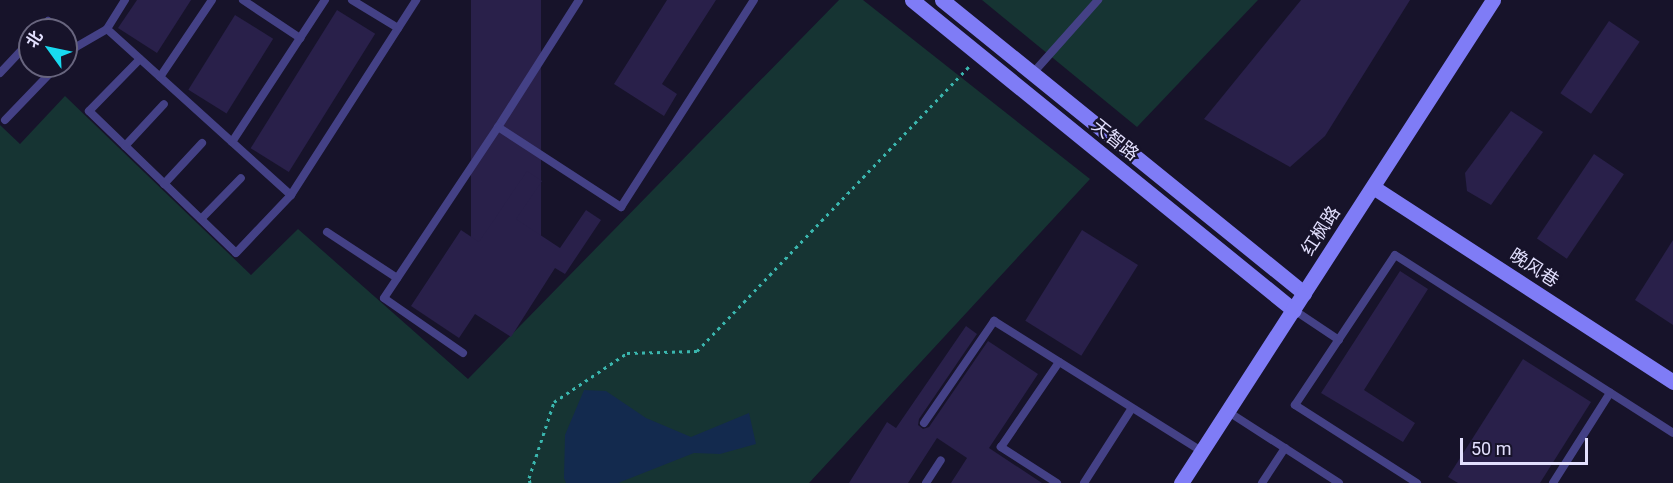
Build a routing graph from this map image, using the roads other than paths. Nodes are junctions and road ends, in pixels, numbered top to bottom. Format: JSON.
{"nodes":[{"id":1,"x":125,"y":0,"type":"edge"},
{"id":2,"x":212,"y":0,"type":"edge"},
{"id":3,"x":243,"y":0,"type":"edge"},
{"id":4,"x":325,"y":0,"type":"edge"},
{"id":5,"x":352,"y":0,"type":"edge"},
{"id":6,"x":416,"y":0,"type":"edge"},
{"id":7,"x":579,"y":0,"type":"edge"},
{"id":8,"x":754,"y":0,"type":"edge"},
{"id":9,"x":912,"y":0,"type":"edge"},
{"id":10,"x":942,"y":0,"type":"edge"},
{"id":11,"x":1098,"y":0,"type":"edge"},
{"id":12,"x":1493,"y":0,"type":"edge"},
{"id":13,"x":398,"y":28,"type":"junction"},
{"id":14,"x":107,"y":29,"type":"junction"},
{"id":15,"x":300,"y":38,"type":"junction"},
{"id":16,"x":78,"y":46,"type":"edge"},
{"id":17,"x":18,"y":53,"type":"edge"},
{"id":18,"x":140,"y":59,"type":"junction"},
{"id":19,"x":0,"y":72,"type":"edge"},
{"id":20,"x":1033,"y":74,"type":"junction"},
{"id":21,"x":160,"y":77,"type":"junction"},
{"id":22,"x":45,"y":78,"type":"edge"},
{"id":23,"x":164,"y":104,"type":"dead end"},
{"id":24,"x":5,"y":120,"type":"dead end"},
{"id":25,"x":498,"y":127,"type":"junction"},
{"id":26,"x":232,"y":142,"type":"junction"},
{"id":27,"x":202,"y":143,"type":"dead end"},
{"id":28,"x":124,"y":146,"type":"junction"},
{"id":29,"x":241,"y":178,"type":"dead end"},
{"id":30,"x":164,"y":184,"type":"junction"},
{"id":31,"x":1373,"y":187,"type":"junction"},
{"id":32,"x":291,"y":195,"type":"junction"},
{"id":33,"x":201,"y":219,"type":"junction"},
{"id":34,"x":327,"y":232,"type":"dead end"},
{"id":35,"x":397,"y":278,"type":"junction"},
{"id":36,"x":1304,"y":293,"type":"junction"},
{"id":37,"x":1294,"y":310,"type":"junction"},
{"id":38,"x":1339,"y":340,"type":"junction"},
{"id":39,"x":463,"y":353,"type":"dead end"},
{"id":40,"x":1059,"y":362,"type":"junction"},
{"id":41,"x":1673,"y":382,"type":"edge"},
{"id":42,"x":1611,"y":393,"type":"junction"},
{"id":43,"x":1132,"y":408,"type":"junction"},
{"id":44,"x":1227,"y":411,"type":"junction"},
{"id":45,"x":924,"y":423,"type":"dead end"},
{"id":46,"x":1673,"y":433,"type":"edge"},
{"id":47,"x":1285,"y":448,"type":"junction"},
{"id":48,"x":1201,"y":451,"type":"junction"},
{"id":49,"x":941,"y":460,"type":"dead end"},
{"id":50,"x":926,"y":483,"type":"edge"},
{"id":51,"x":1057,"y":483,"type":"edge"},
{"id":52,"x":1084,"y":483,"type":"edge"},
{"id":53,"x":1181,"y":483,"type":"edge"},
{"id":54,"x":1262,"y":483,"type":"edge"},
{"id":55,"x":1339,"y":483,"type":"edge"},
{"id":56,"x":1418,"y":483,"type":"edge"},
{"id":57,"x":1553,"y":483,"type":"edge"}],
"edges":[{"from":1,"to":14,"type":"lane"},
{"from":2,"to":21,"type":"lane"},
{"from":3,"to":15,"type":"lane"},
{"from":4,"to":15,"type":"lane"},
{"from":5,"to":13,"type":"lane"},
{"from":6,"to":13,"type":"lane"},
{"from":7,"to":25,"type":"lane"},
{"from":8,"to":25,"type":"lane"},
{"from":9,"to":37,"type":"street","name":"天智路"},
{"from":10,"to":20,"type":"street","name":"天智路"},
{"from":11,"to":20,"type":"lane"},
{"from":12,"to":31,"type":"street","name":"红枫路"},
{"from":13,"to":32,"type":"lane"},
{"from":14,"to":16,"type":"lane"},
{"from":14,"to":18,"type":"lane"},
{"from":15,"to":26,"type":"lane"},
{"from":17,"to":19,"type":"lane"},
{"from":18,"to":21,"type":"lane"},
{"from":18,"to":28,"type":"lane"},
{"from":20,"to":36,"type":"street","name":"天智路"},
{"from":21,"to":26,"type":"lane"},
{"from":22,"to":24,"type":"lane"},
{"from":23,"to":28,"type":"lane"},
{"from":25,"to":35,"type":"lane"},
{"from":26,"to":32,"type":"lane"},
{"from":27,"to":30,"type":"lane"},
{"from":28,"to":30,"type":"lane"},
{"from":29,"to":33,"type":"lane"},
{"from":30,"to":33,"type":"lane"},
{"from":31,"to":36,"type":"street","name":"红枫路"},
{"from":31,"to":41,"type":"street","name":"晚风巷"},
{"from":32,"to":33,"type":"lane"},
{"from":34,"to":35,"type":"lane"},
{"from":35,"to":39,"type":"lane"},
{"from":36,"to":37,"type":"street","name":"红枫路"},
{"from":37,"to":38,"type":"lane"},
{"from":37,"to":44,"type":"street","name":"红枫路"},
{"from":38,"to":42,"type":"lane"},
{"from":38,"to":56,"type":"lane"},
{"from":40,"to":43,"type":"lane"},
{"from":40,"to":45,"type":"lane"},
{"from":40,"to":51,"type":"lane"},
{"from":42,"to":46,"type":"lane"},
{"from":42,"to":57,"type":"lane"},
{"from":43,"to":48,"type":"lane"},
{"from":43,"to":52,"type":"lane"},
{"from":44,"to":47,"type":"lane"},
{"from":44,"to":48,"type":"street","name":"红枫路"},
{"from":47,"to":54,"type":"lane"},
{"from":47,"to":55,"type":"lane"},
{"from":48,"to":53,"type":"street","name":"红枫路"},
{"from":49,"to":50,"type":"lane"}]}
